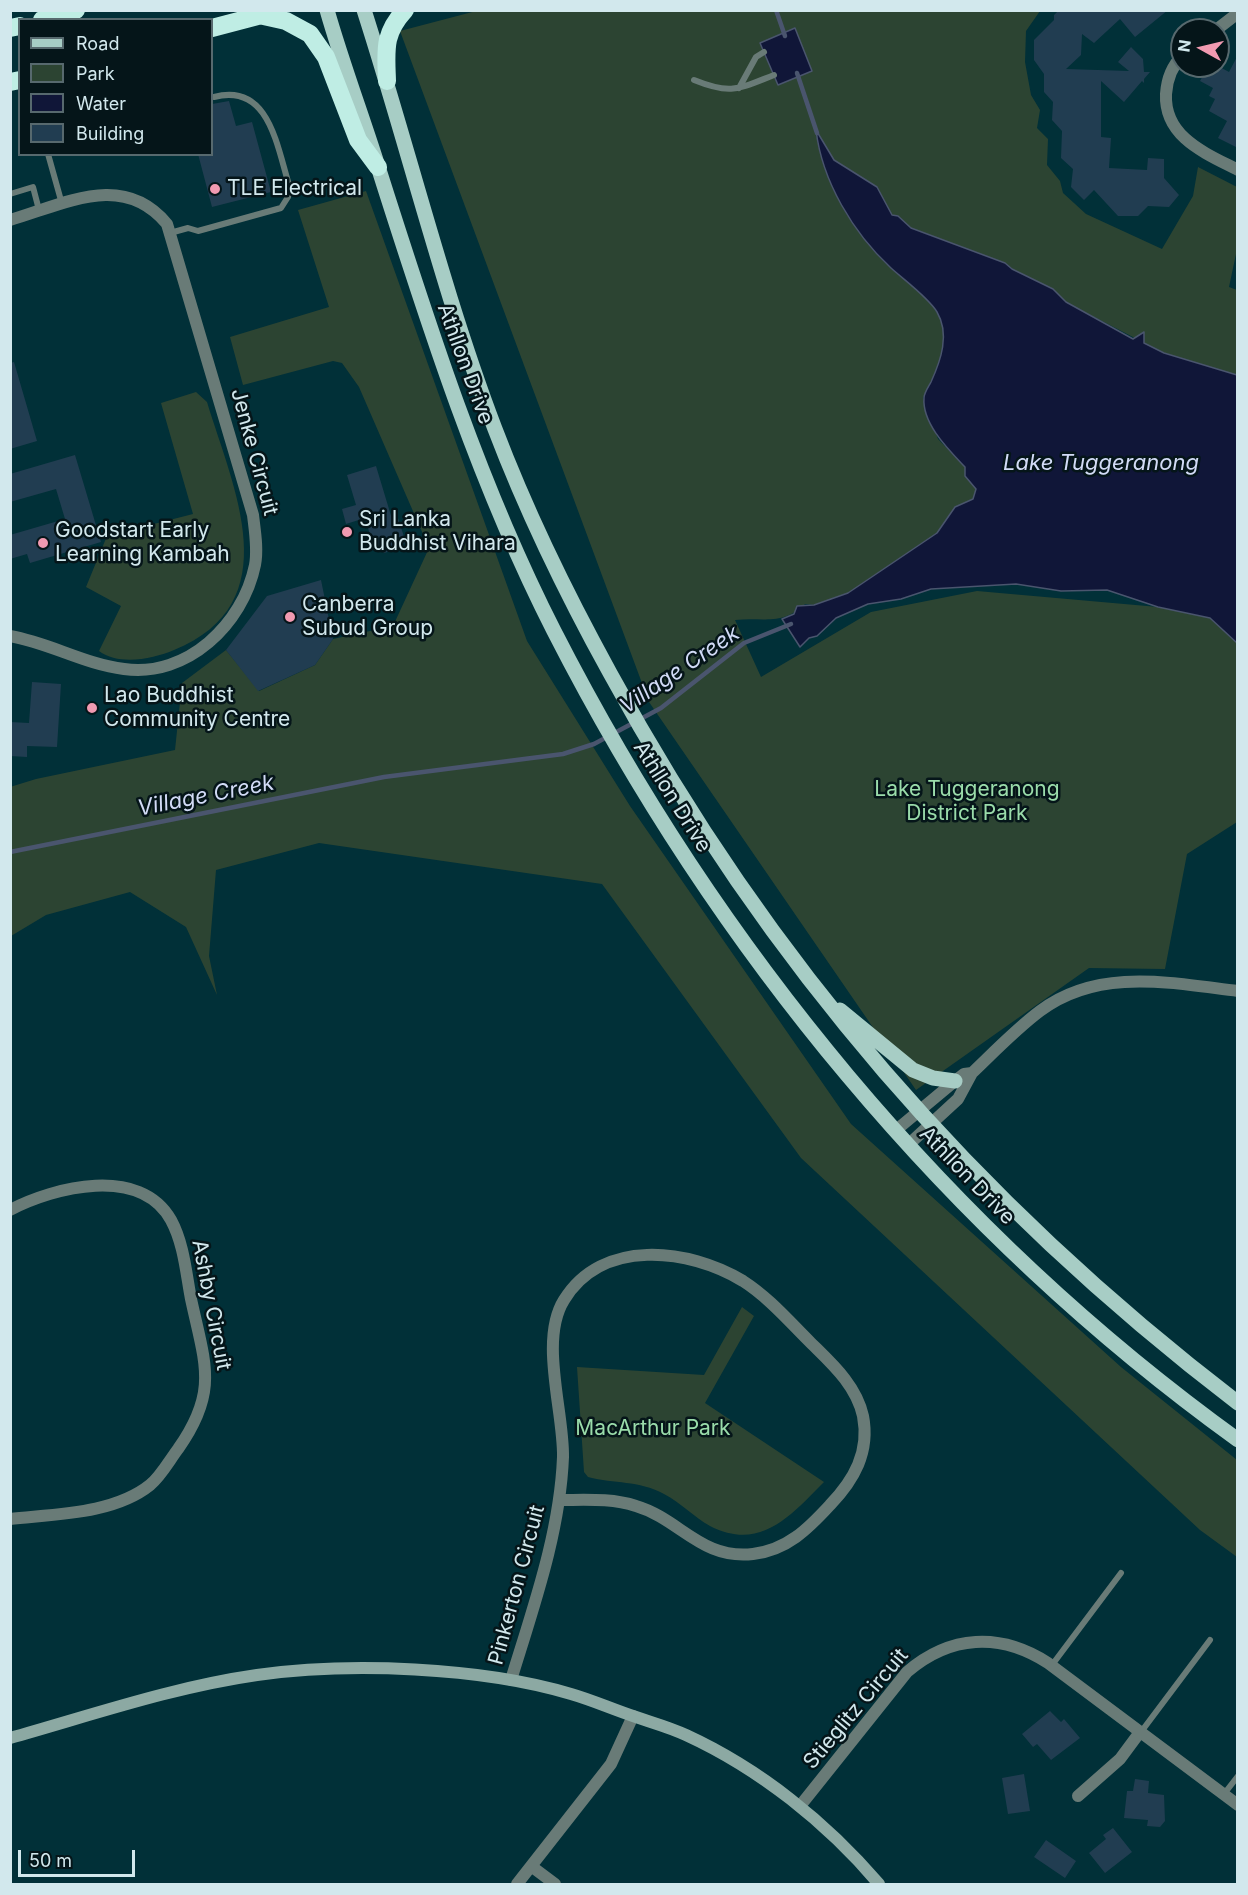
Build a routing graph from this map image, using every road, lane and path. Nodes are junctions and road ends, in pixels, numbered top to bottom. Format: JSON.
{"nodes":[{"id":1,"x":76,"y":10,"type":"edge"},
{"id":2,"x":327,"y":10,"type":"edge"},
{"id":3,"x":364,"y":10,"type":"edge"},
{"id":4,"x":405,"y":10,"type":"edge"},
{"id":5,"x":267,"y":13,"type":"edge"},
{"id":6,"x":49,"y":18,"type":"edge"},
{"id":7,"x":213,"y":28,"type":"edge"},
{"id":8,"x":764,"y":52,"type":"dead end"},
{"id":9,"x":774,"y":75,"type":"dead end"},
{"id":10,"x":1170,"y":75,"type":"edge"},
{"id":11,"x":694,"y":80,"type":"dead end"},
{"id":12,"x":387,"y":81,"type":"junction"},
{"id":13,"x":739,"y":89,"type":"junction"},
{"id":14,"x":214,"y":97,"type":"dead end"},
{"id":15,"x":49,"y":156,"type":"edge"},
{"id":16,"x":378,"y":166,"type":"junction"},
{"id":17,"x":1238,"y":170,"type":"edge"},
{"id":18,"x":10,"y":194,"type":"edge"},
{"id":19,"x":62,"y":205,"type":"junction"},
{"id":20,"x":40,"y":212,"type":"junction"},
{"id":21,"x":10,"y":220,"type":"edge"},
{"id":22,"x":170,"y":233,"type":"junction"},
{"id":23,"x":10,"y":636,"type":"edge"},
{"id":24,"x":1238,"y":991,"type":"edge"},
{"id":25,"x":820,"y":996,"type":"junction"},
{"id":26,"x":972,"y":1073,"type":"junction"},
{"id":27,"x":955,"y":1081,"type":"junction"},
{"id":28,"x":918,"y":1112,"type":"junction"},
{"id":29,"x":930,"y":1125,"type":"junction"},
{"id":30,"x":895,"y":1131,"type":"junction"},
{"id":31,"x":908,"y":1145,"type":"junction"},
{"id":32,"x":10,"y":1210,"type":"edge"},
{"id":33,"x":1238,"y":1403,"type":"edge"},
{"id":34,"x":1238,"y":1440,"type":"edge"},
{"id":35,"x":560,"y":1500,"type":"junction"},
{"id":36,"x":10,"y":1519,"type":"edge"},
{"id":37,"x":1121,"y":1573,"type":"dead end"},
{"id":38,"x":1210,"y":1640,"type":"dead end"},
{"id":39,"x":1052,"y":1665,"type":"junction"},
{"id":40,"x":512,"y":1680,"type":"junction"},
{"id":41,"x":633,"y":1716,"type":"junction"},
{"id":42,"x":1140,"y":1732,"type":"junction"},
{"id":43,"x":10,"y":1738,"type":"edge"},
{"id":44,"x":1238,"y":1776,"type":"edge"},
{"id":45,"x":1223,"y":1795,"type":"junction"},
{"id":46,"x":1077,"y":1796,"type":"dead end"},
{"id":47,"x":1238,"y":1805,"type":"edge"},
{"id":48,"x":800,"y":1806,"type":"junction"},
{"id":49,"x":531,"y":1866,"type":"junction"},
{"id":50,"x":517,"y":1884,"type":"edge"},
{"id":51,"x":555,"y":1884,"type":"edge"},
{"id":52,"x":879,"y":1884,"type":"edge"}],
"edges":[{"from":1,"to":6,"type":"highway"},
{"from":2,"to":16,"type":"main road","name":"Athllon Drive"},
{"from":3,"to":12,"type":"main road","name":"Athllon Drive"},
{"from":4,"to":12,"type":"highway"},
{"from":5,"to":7,"type":"highway"},
{"from":5,"to":16,"type":"highway"},
{"from":8,"to":13,"type":"lane"},
{"from":9,"to":13,"type":"lane"},
{"from":10,"to":17,"type":"street"},
{"from":11,"to":13,"type":"lane"},
{"from":12,"to":25,"type":"main road","name":"Athllon Drive"},
{"from":14,"to":22,"type":"lane"},
{"from":15,"to":19,"type":"lane"},
{"from":16,"to":30,"type":"main road","name":"Athllon Drive"},
{"from":18,"to":20,"type":"lane"},
{"from":19,"to":20,"type":"street","name":"Jenke Circuit"},
{"from":19,"to":22,"type":"street","name":"Jenke Circuit"},
{"from":20,"to":21,"type":"street","name":"Jenke Circuit"},
{"from":22,"to":23,"type":"street","name":"Jenke Circuit"},
{"from":24,"to":26,"type":"street"},
{"from":25,"to":27,"type":"main road"},
{"from":25,"to":28,"type":"main road","name":"Athllon Drive"},
{"from":26,"to":27,"type":"street"},
{"from":26,"to":29,"type":"street"},
{"from":27,"to":28,"type":"street"},
{"from":28,"to":29,"type":"main road","name":"Athllon Drive"},
{"from":28,"to":30,"type":"street"},
{"from":29,"to":31,"type":"street"},
{"from":29,"to":33,"type":"main road","name":"Athllon Drive"},
{"from":30,"to":31,"type":"main road","name":"Athllon Drive"},
{"from":31,"to":34,"type":"main road","name":"Athllon Drive"},
{"from":32,"to":36,"type":"street","name":"Ashby Circuit"},
{"from":35,"to":35,"type":"street","name":"Pinkerton Circuit"},
{"from":35,"to":40,"type":"street","name":"Pinkerton Circuit"},
{"from":37,"to":39,"type":"lane"},
{"from":38,"to":42,"type":"lane"},
{"from":39,"to":42,"type":"street","name":"Stieglitz Circuit"},
{"from":39,"to":48,"type":"street","name":"Stieglitz Circuit"},
{"from":40,"to":41,"type":"street"},
{"from":40,"to":43,"type":"street"},
{"from":41,"to":48,"type":"street"},
{"from":41,"to":49,"type":"street"},
{"from":42,"to":45,"type":"street","name":"Stieglitz Circuit"},
{"from":42,"to":46,"type":"street"},
{"from":44,"to":45,"type":"lane"},
{"from":45,"to":47,"type":"street","name":"Stieglitz Circuit"},
{"from":48,"to":52,"type":"street"},
{"from":49,"to":50,"type":"street"},
{"from":49,"to":51,"type":"street"}]}
